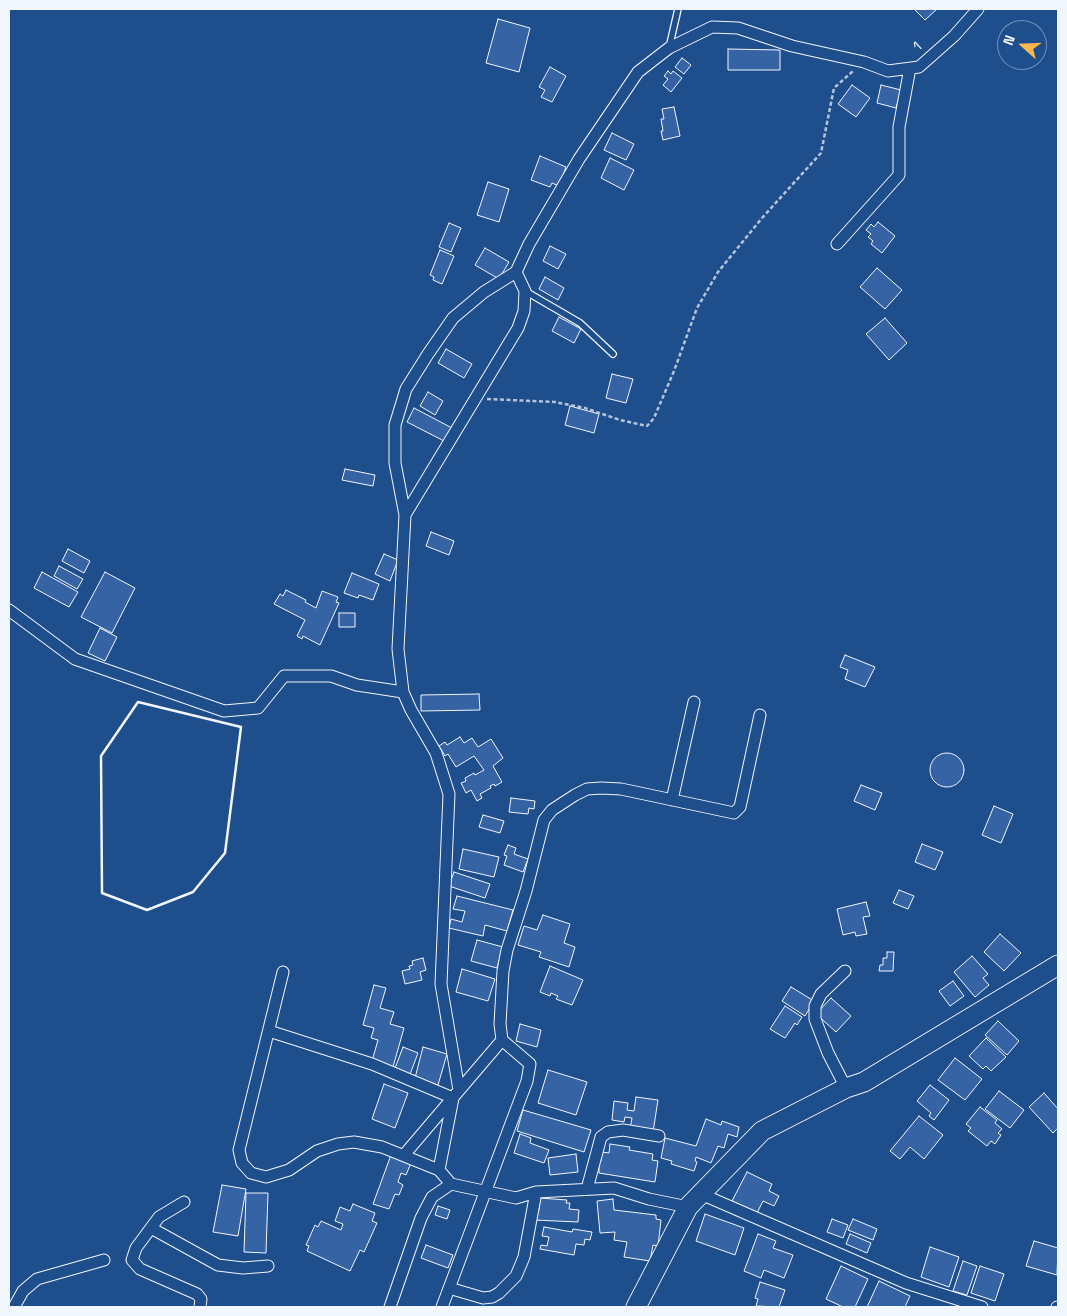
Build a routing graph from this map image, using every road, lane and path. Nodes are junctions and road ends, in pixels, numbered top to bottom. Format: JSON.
{"nodes":[{"id":1,"x":678,"y":9,"type":"edge"},
{"id":2,"x":978,"y":9,"type":"edge"},
{"id":3,"x":669,"y":48,"type":"junction"},
{"id":4,"x":864,"y":62,"type":"junction"},
{"id":5,"x":910,"y":68,"type":"junction"},
{"id":6,"x":837,"y":244,"type":"dead end"},
{"id":7,"x":516,"y":272,"type":"junction"},
{"id":8,"x":525,"y":291,"type":"junction"},
{"id":9,"x":613,"y":354,"type":"dead end"},
{"id":10,"x":475,"y":398,"type":"junction"},
{"id":11,"x":405,"y":515,"type":"junction"},
{"id":12,"x":9,"y":610,"type":"edge"},
{"id":13,"x":403,"y":692,"type":"junction"},
{"id":14,"x":694,"y":702,"type":"dead end"},
{"id":15,"x":760,"y":715,"type":"dead end"},
{"id":16,"x":672,"y":800,"type":"junction"},
{"id":17,"x":1058,"y":965,"type":"edge"},
{"id":18,"x":845,"y":971,"type":"dead end"},
{"id":19,"x":283,"y":972,"type":"dead end"},
{"id":20,"x":268,"y":1031,"type":"junction"},
{"id":21,"x":502,"y":1040,"type":"junction"},
{"id":22,"x":846,"y":1088,"type":"junction"},
{"id":23,"x":456,"y":1094,"type":"junction"},
{"id":24,"x":659,"y":1136,"type":"dead end"},
{"id":25,"x":404,"y":1155,"type":"junction"},
{"id":26,"x":439,"y":1170,"type":"junction"},
{"id":27,"x":450,"y":1184,"type":"junction"},
{"id":28,"x":587,"y":1189,"type":"junction"},
{"id":29,"x":486,"y":1192,"type":"junction"},
{"id":30,"x":536,"y":1192,"type":"junction"},
{"id":31,"x":694,"y":1200,"type":"junction"},
{"id":32,"x":184,"y":1202,"type":"dead end"},
{"id":33,"x":151,"y":1228,"type":"junction"},
{"id":34,"x":104,"y":1260,"type":"dead end"},
{"id":35,"x":268,"y":1266,"type":"dead end"},
{"id":36,"x":449,"y":1288,"type":"junction"},
{"id":37,"x":14,"y":1307,"type":"edge"},
{"id":38,"x":200,"y":1307,"type":"edge"},
{"id":39,"x":390,"y":1307,"type":"edge"},
{"id":40,"x":442,"y":1307,"type":"edge"},
{"id":41,"x":636,"y":1307,"type":"edge"},
{"id":42,"x":982,"y":1307,"type":"edge"}],
"edges":[{"from":1,"to":3,"type":"lane"},
{"from":2,"to":5,"type":"street","name":"1"},
{"from":3,"to":4,"type":"street","name":"1"},
{"from":3,"to":7,"type":"street","name":"1"},
{"from":4,"to":5,"type":"street","name":"1"},
{"from":4,"to":10,"type":"path"},
{"from":5,"to":6,"type":"street"},
{"from":7,"to":8,"type":"street"},
{"from":7,"to":11,"type":"street"},
{"from":8,"to":9,"type":"lane"},
{"from":8,"to":10,"type":"street"},
{"from":10,"to":11,"type":"street"},
{"from":11,"to":13,"type":"street"},
{"from":12,"to":13,"type":"street"},
{"from":13,"to":23,"type":"street"},
{"from":14,"to":16,"type":"street"},
{"from":15,"to":16,"type":"street"},
{"from":16,"to":21,"type":"street"},
{"from":17,"to":22,"type":"main road"},
{"from":18,"to":22,"type":"street"},
{"from":19,"to":20,"type":"street"},
{"from":20,"to":23,"type":"street"},
{"from":20,"to":25,"type":"street"},
{"from":21,"to":23,"type":"street"},
{"from":21,"to":29,"type":"street"},
{"from":22,"to":31,"type":"main road"},
{"from":23,"to":25,"type":"street"},
{"from":23,"to":26,"type":"street"},
{"from":24,"to":28,"type":"street"},
{"from":25,"to":26,"type":"street"},
{"from":26,"to":27,"type":"street"},
{"from":27,"to":29,"type":"street"},
{"from":27,"to":39,"type":"street"},
{"from":28,"to":30,"type":"street"},
{"from":28,"to":31,"type":"street"},
{"from":29,"to":30,"type":"street"},
{"from":29,"to":36,"type":"street"},
{"from":30,"to":36,"type":"street"},
{"from":31,"to":41,"type":"main road"},
{"from":31,"to":42,"type":"street"},
{"from":32,"to":33,"type":"street"},
{"from":33,"to":35,"type":"street"},
{"from":33,"to":38,"type":"street"},
{"from":34,"to":37,"type":"street"},
{"from":36,"to":40,"type":"street"}]}
